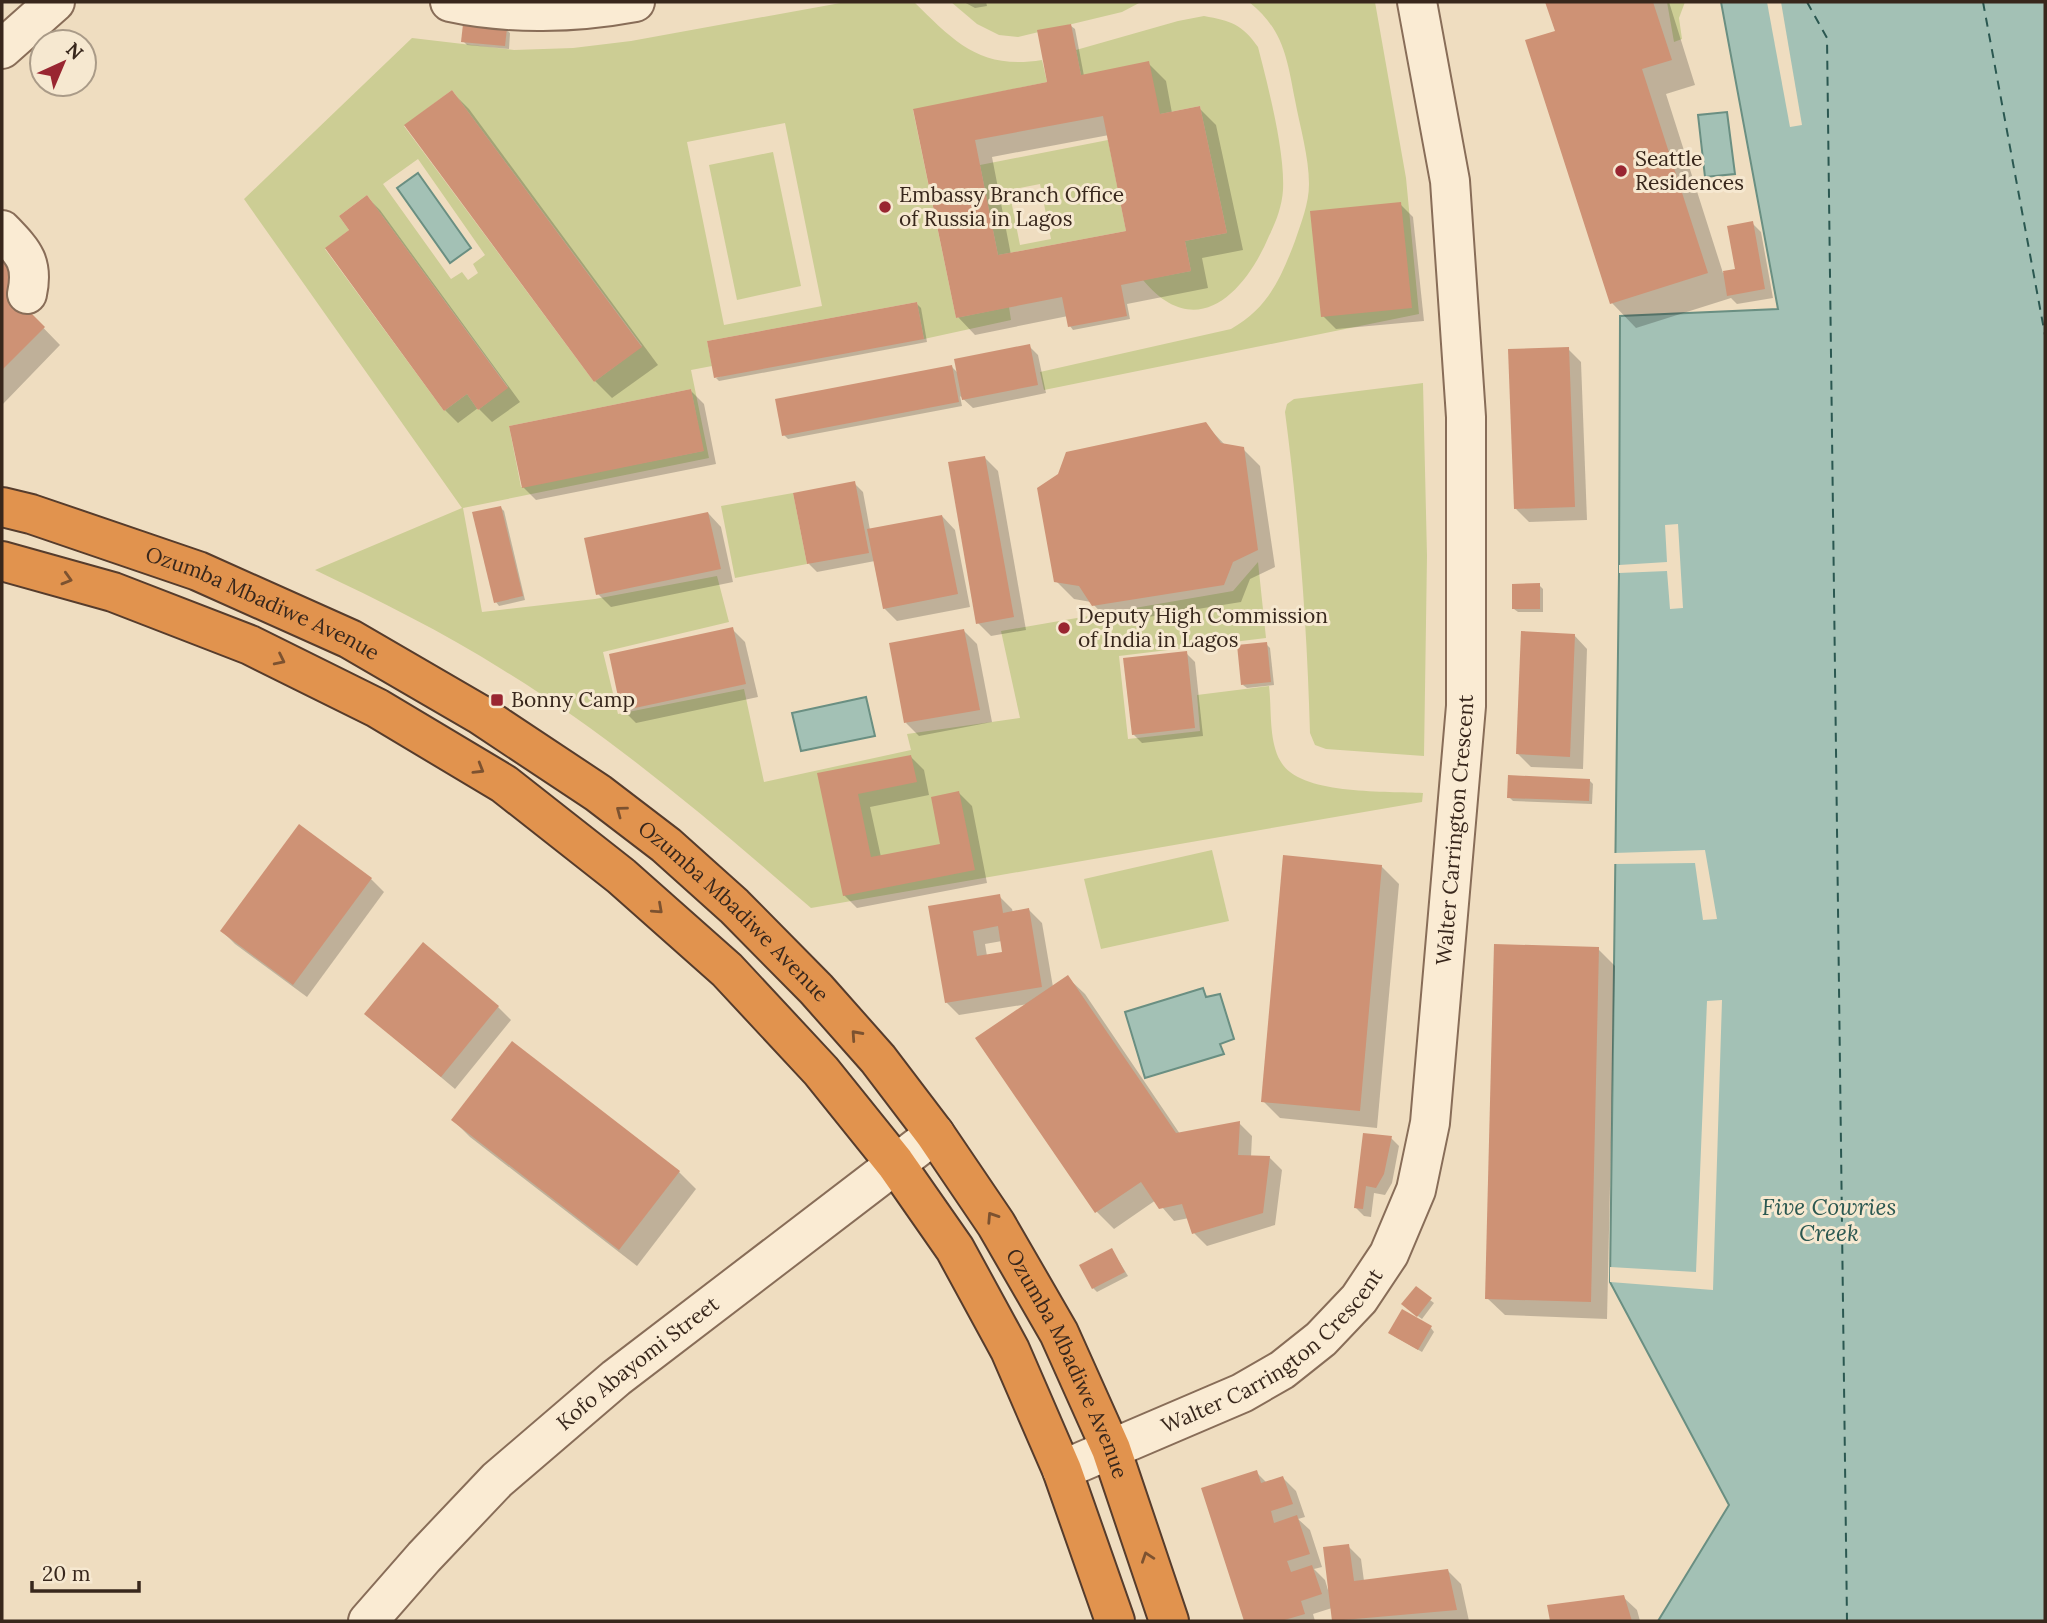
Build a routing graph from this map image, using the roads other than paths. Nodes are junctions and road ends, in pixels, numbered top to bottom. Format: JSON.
{"nodes":[{"id":1,"x":55,"y":2,"type":"edge"},
{"id":2,"x":450,"y":2,"type":"edge"},
{"id":3,"x":635,"y":2,"type":"edge"},
{"id":4,"x":1416,"y":2,"type":"edge"},
{"id":5,"x":2,"y":49,"type":"edge"},
{"id":6,"x":2,"y":230,"type":"edge"},
{"id":7,"x":27,"y":294,"type":"dead end"},
{"id":8,"x":2,"y":507,"type":"edge"},
{"id":9,"x":2,"y":561,"type":"edge"},
{"id":10,"x":935,"y":1134,"type":"junction"},
{"id":11,"x":895,"y":1163,"type":"junction"},
{"id":12,"x":1111,"y":1449,"type":"junction"},
{"id":13,"x":1062,"y":1470,"type":"junction"},
{"id":14,"x":368,"y":1621,"type":"edge"},
{"id":15,"x":1115,"y":1621,"type":"edge"},
{"id":16,"x":1169,"y":1621,"type":"edge"}],
"edges":[{"from":1,"to":5,"type":"street"},
{"from":2,"to":3,"type":"street"},
{"from":4,"to":12,"type":"street","name":"Walter Carrington Crescent"},
{"from":6,"to":7,"type":"street"},
{"from":10,"to":8,"type":"highway","name":"Ozumba Mbadiwe Avenue","one_way":true},
{"from":9,"to":11,"type":"highway","name":"Ozumba Mbadiwe Avenue","one_way":true},
{"from":10,"to":11,"type":"street","name":"Kofo Abayomi Street"},
{"from":12,"to":10,"type":"highway","name":"Ozumba Mbadiwe Avenue","one_way":true},
{"from":11,"to":13,"type":"highway","name":"Ozumba Mbadiwe Avenue"},
{"from":11,"to":14,"type":"street","name":"Kofo Abayomi Street"},
{"from":12,"to":13,"type":"street","name":"Walter Carrington Crescent"},
{"from":16,"to":12,"type":"highway","name":"Ozumba Mbadiwe Avenue","one_way":true},
{"from":13,"to":15,"type":"highway","name":"Ozumba Mbadiwe Avenue"}]}
